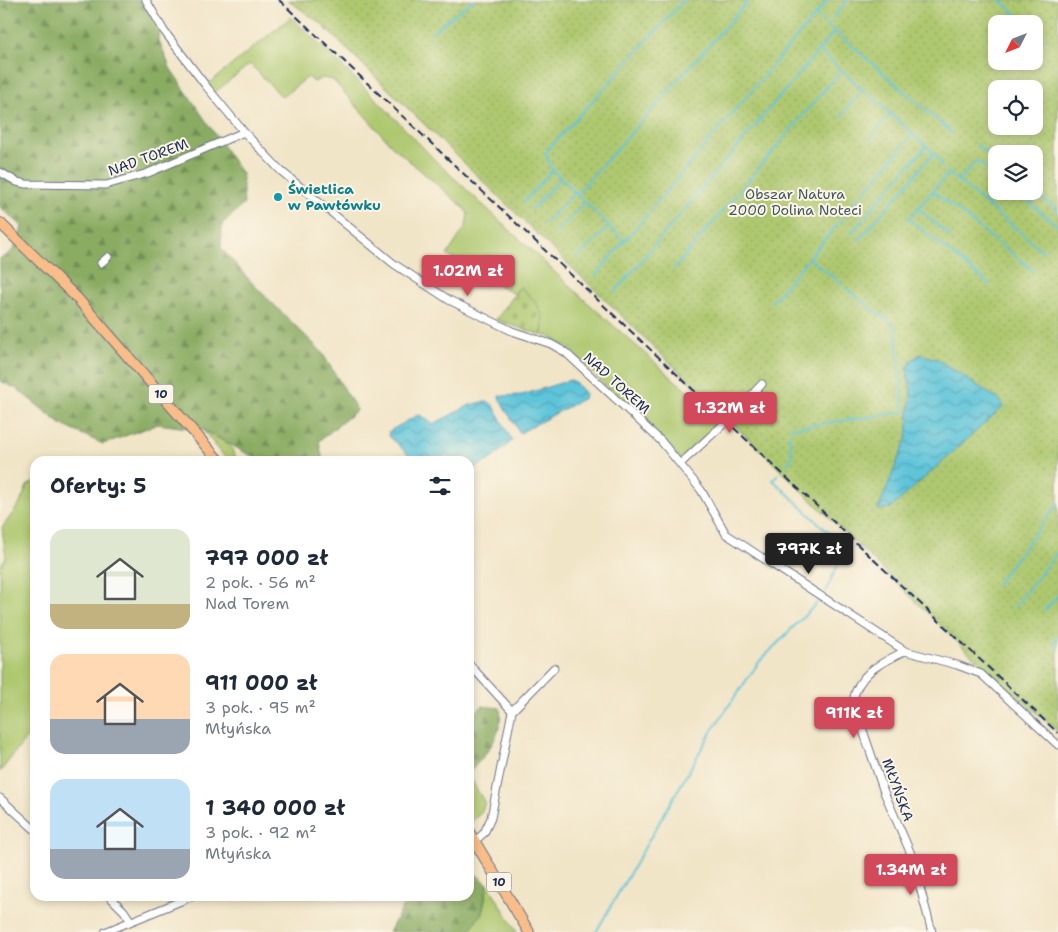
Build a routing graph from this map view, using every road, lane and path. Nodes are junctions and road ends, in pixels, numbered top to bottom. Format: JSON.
{"nodes":[{"id":1,"x":146,"y":0,"type":"edge"},
{"id":2,"x":244,"y":132,"type":"junction"},
{"id":3,"x":0,"y":172,"type":"edge"},
{"id":4,"x":0,"y":224,"type":"edge"},
{"id":5,"x":0,"y":231,"type":"edge"},
{"id":6,"x":12,"y":237,"type":"junction"},
{"id":7,"x":108,"y":258,"type":"dead end"},
{"id":8,"x":101,"y":263,"type":"dead end"},
{"id":9,"x":762,"y":384,"type":"dead end"},
{"id":10,"x":215,"y":456,"type":"edge"},
{"id":11,"x":680,"y":464,"type":"junction"},
{"id":12,"x":905,"y":651,"type":"junction"},
{"id":13,"x":554,"y":668,"type":"dead end"},
{"id":14,"x":474,"y":670,"type":"edge"},
{"id":15,"x":512,"y":712,"type":"junction"},
{"id":16,"x":1058,"y":745,"type":"edge"},
{"id":17,"x":0,"y":798,"type":"edge"},
{"id":18,"x":30,"y":825,"type":"edge"},
{"id":19,"x":474,"y":836,"type":"edge"},
{"id":20,"x":474,"y":840,"type":"edge"},
{"id":21,"x":114,"y":901,"type":"edge"},
{"id":22,"x":180,"y":901,"type":"edge"},
{"id":23,"x":130,"y":920,"type":"junction"},
{"id":24,"x":105,"y":932,"type":"edge"},
{"id":25,"x":529,"y":932,"type":"edge"},
{"id":26,"x":932,"y":932,"type":"edge"}],
"edges":[{"from":1,"to":2,"type":"street","name":"NAD TOREM"},
{"from":2,"to":3,"type":"street","name":"NAD TOREM"},
{"from":2,"to":11,"type":"street","name":"NAD TOREM"},
{"from":4,"to":6,"type":"highway","number":"10"},
{"from":5,"to":6,"type":"highway","number":"10"},
{"from":6,"to":10,"type":"highway","number":"10"},
{"from":7,"to":8,"type":"street"},
{"from":9,"to":11,"type":"street"},
{"from":11,"to":12,"type":"street","name":"NAD TOREM"},
{"from":12,"to":16,"type":"street","name":"NAD TOREM"},
{"from":12,"to":26,"type":"street","name":"MŁYŃSKA"},
{"from":13,"to":15,"type":"street"},
{"from":14,"to":15,"type":"street"},
{"from":15,"to":19,"type":"street"},
{"from":17,"to":18,"type":"street"},
{"from":20,"to":25,"type":"highway","number":"10"},
{"from":21,"to":23,"type":"street"},
{"from":22,"to":23,"type":"street"},
{"from":23,"to":24,"type":"street"}]}
